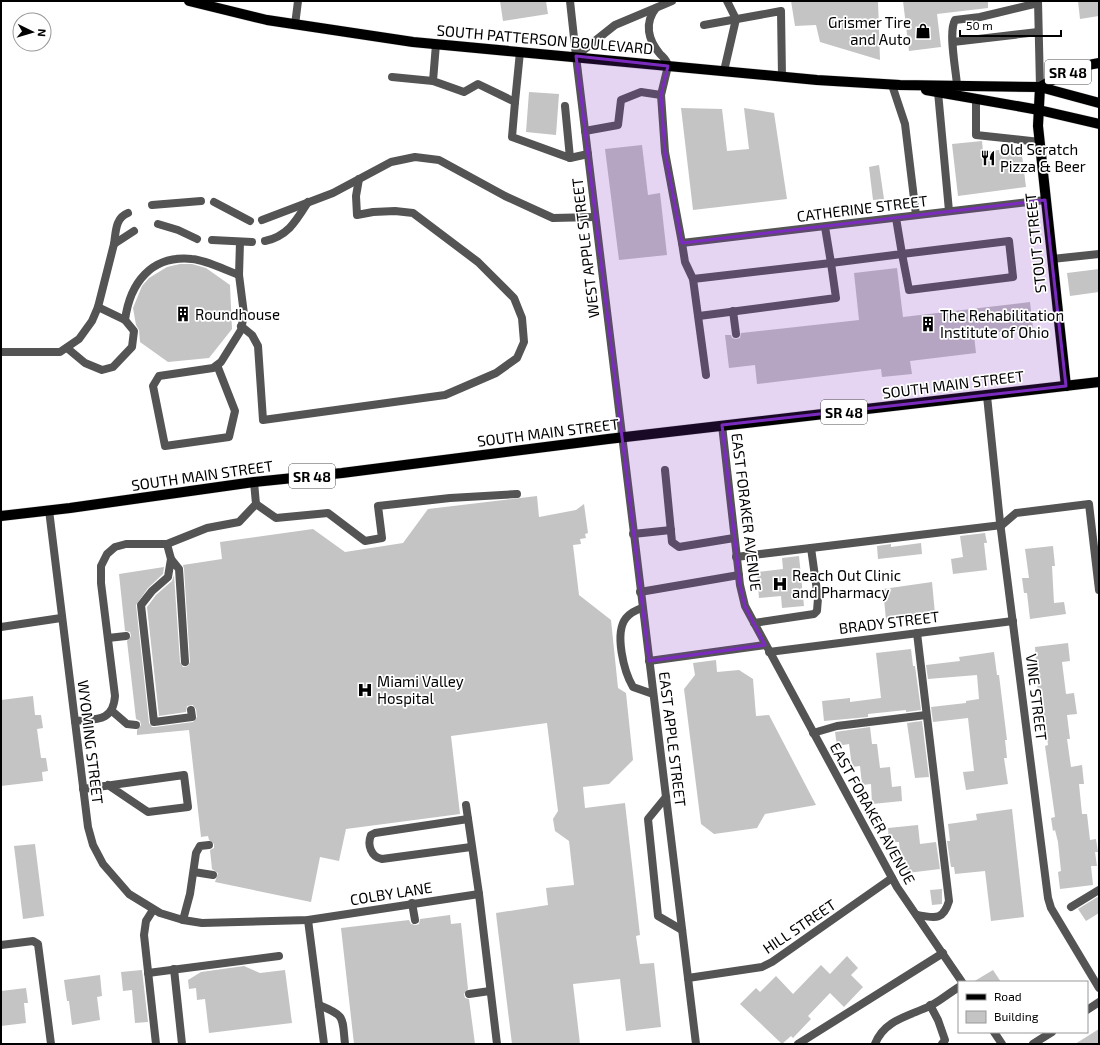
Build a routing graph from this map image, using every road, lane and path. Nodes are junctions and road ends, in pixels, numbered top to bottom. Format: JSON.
{"nodes":[{"id":1,"x":189,"y":1,"type":"edge"},
{"id":2,"x":298,"y":1,"type":"edge"},
{"id":3,"x":570,"y":1,"type":"edge"},
{"id":4,"x":672,"y":1,"type":"edge"},
{"id":5,"x":727,"y":1,"type":"edge"},
{"id":6,"x":1038,"y":2,"type":"edge"},
{"id":7,"x":656,"y":8,"type":"junction"},
{"id":8,"x":736,"y":19,"type":"junction"},
{"id":9,"x":295,"y":25,"type":"junction"},
{"id":10,"x":704,"y":25,"type":"dead end"},
{"id":11,"x":1038,"y":32,"type":"junction"},
{"id":12,"x":953,"y":42,"type":"junction"},
{"id":13,"x":436,"y":44,"type":"junction"},
{"id":14,"x":520,"y":52,"type":"junction"},
{"id":15,"x":576,"y":56,"type":"junction"},
{"id":16,"x":1099,"y":63,"type":"edge"},
{"id":17,"x":668,"y":66,"type":"junction"},
{"id":18,"x":724,"y":71,"type":"junction"},
{"id":19,"x":392,"y":77,"type":"dead end"},
{"id":20,"x":782,"y":77,"type":"junction"},
{"id":21,"x":433,"y":81,"type":"junction"},
{"id":22,"x":896,"y":85,"type":"junction"},
{"id":23,"x":957,"y":85,"type":"junction"},
{"id":24,"x":1040,"y":87,"type":"junction"},
{"id":25,"x":938,"y":92,"type":"junction"},
{"id":26,"x":661,"y":95,"type":"junction"},
{"id":27,"x":976,"y":99,"type":"junction"},
{"id":28,"x":515,"y":102,"type":"junction"},
{"id":29,"x":1099,"y":103,"type":"edge"},
{"id":30,"x":565,"y":106,"type":"dead end"},
{"id":31,"x":1039,"y":110,"type":"junction"},
{"id":32,"x":1099,"y":124,"type":"edge"},
{"id":33,"x":585,"y":131,"type":"junction"},
{"id":34,"x":1040,"y":142,"type":"junction"},
{"id":35,"x":588,"y":154,"type":"junction"},
{"id":36,"x":570,"y":158,"type":"junction"},
{"id":37,"x":359,"y":179,"type":"junction"},
{"id":38,"x":1045,"y":200,"type":"junction"},
{"id":39,"x":201,"y":201,"type":"dead end"},
{"id":40,"x":214,"y":202,"type":"dead end"},
{"id":41,"x":308,"y":202,"type":"junction"},
{"id":42,"x":152,"y":205,"type":"dead end"},
{"id":43,"x":949,"y":211,"type":"junction"},
{"id":44,"x":128,"y":213,"type":"dead end"},
{"id":45,"x":916,"y":215,"type":"junction"},
{"id":46,"x":595,"y":217,"type":"junction"},
{"id":47,"x":896,"y":218,"type":"junction"},
{"id":48,"x":262,"y":220,"type":"dead end"},
{"id":49,"x":250,"y":221,"type":"dead end"},
{"id":50,"x":158,"y":224,"type":"dead end"},
{"id":51,"x":825,"y":226,"type":"junction"},
{"id":52,"x":134,"y":231,"type":"dead end"},
{"id":53,"x":197,"y":239,"type":"dead end"},
{"id":54,"x":212,"y":240,"type":"dead end"},
{"id":55,"x":265,"y":241,"type":"dead end"},
{"id":56,"x":240,"y":242,"type":"junction"},
{"id":57,"x":252,"y":242,"type":"dead end"},
{"id":58,"x":682,"y":243,"type":"junction"},
{"id":59,"x":114,"y":244,"type":"junction"},
{"id":60,"x":902,"y":254,"type":"junction"},
{"id":61,"x":1099,"y":254,"type":"edge"},
{"id":62,"x":1052,"y":259,"type":"junction"},
{"id":63,"x":830,"y":263,"type":"junction"},
{"id":64,"x":239,"y":275,"type":"junction"},
{"id":65,"x":693,"y":279,"type":"junction"},
{"id":66,"x":98,"y":307,"type":"junction"},
{"id":67,"x":733,"y":311,"type":"junction"},
{"id":68,"x":699,"y":316,"type":"junction"},
{"id":69,"x":125,"y":320,"type":"junction"},
{"id":70,"x":241,"y":326,"type":"junction"},
{"id":71,"x":736,"y":334,"type":"dead end"},
{"id":72,"x":67,"y":348,"type":"junction"},
{"id":73,"x":1,"y":352,"type":"edge"},
{"id":74,"x":217,"y":365,"type":"junction"},
{"id":75,"x":706,"y":375,"type":"dead end"},
{"id":76,"x":1099,"y":382,"type":"edge"},
{"id":77,"x":1066,"y":386,"type":"junction"},
{"id":78,"x":988,"y":396,"type":"junction"},
{"id":79,"x":722,"y":425,"type":"junction"},
{"id":80,"x":623,"y":437,"type":"junction"},
{"id":81,"x":665,"y":470,"type":"dead end"},
{"id":82,"x":254,"y":482,"type":"junction"},
{"id":83,"x":517,"y":494,"type":"dead end"},
{"id":84,"x":256,"y":504,"type":"junction"},
{"id":85,"x":49,"y":510,"type":"junction"},
{"id":86,"x":1,"y":516,"type":"edge"},
{"id":87,"x":1002,"y":525,"type":"junction"},
{"id":88,"x":671,"y":530,"type":"junction"},
{"id":89,"x":633,"y":534,"type":"junction"},
{"id":90,"x":734,"y":538,"type":"junction"},
{"id":91,"x":167,"y":544,"type":"junction"},
{"id":92,"x":811,"y":548,"type":"junction"},
{"id":93,"x":736,"y":557,"type":"junction"},
{"id":94,"x":171,"y":559,"type":"junction"},
{"id":95,"x":739,"y":575,"type":"junction"},
{"id":96,"x":1099,"y":590,"type":"edge"},
{"id":97,"x":640,"y":592,"type":"junction"},
{"id":98,"x":642,"y":608,"type":"junction"},
{"id":99,"x":61,"y":618,"type":"junction"},
{"id":100,"x":1013,"y":621,"type":"junction"},
{"id":101,"x":754,"y":622,"type":"junction"},
{"id":102,"x":1,"y":627,"type":"edge"},
{"id":103,"x":917,"y":633,"type":"junction"},
{"id":104,"x":126,"y":636,"type":"dead end"},
{"id":105,"x":108,"y":638,"type":"junction"},
{"id":106,"x":767,"y":649,"type":"junction"},
{"id":107,"x":649,"y":661,"type":"junction"},
{"id":108,"x":185,"y":662,"type":"dead end"},
{"id":109,"x":653,"y":694,"type":"junction"},
{"id":110,"x":191,"y":710,"type":"dead end"},
{"id":111,"x":112,"y":711,"type":"junction"},
{"id":112,"x":926,"y":715,"type":"junction"},
{"id":113,"x":74,"y":721,"type":"junction"},
{"id":114,"x":136,"y":725,"type":"dead end"},
{"id":115,"x":813,"y":733,"type":"junction"},
{"id":116,"x":108,"y":785,"type":"junction"},
{"id":117,"x":83,"y":789,"type":"junction"},
{"id":118,"x":666,"y":797,"type":"junction"},
{"id":119,"x":466,"y":805,"type":"dead end"},
{"id":120,"x":468,"y":819,"type":"junction"},
{"id":121,"x":209,"y":845,"type":"dead end"},
{"id":122,"x":471,"y":847,"type":"junction"},
{"id":123,"x":194,"y":872,"type":"junction"},
{"id":124,"x":213,"y":875,"type":"dead end"},
{"id":125,"x":892,"y":878,"type":"junction"},
{"id":126,"x":1099,"y":890,"type":"edge"},
{"id":127,"x":479,"y":894,"type":"junction"},
{"id":128,"x":412,"y":903,"type":"junction"},
{"id":129,"x":1071,"y":907,"type":"dead end"},
{"id":130,"x":153,"y":910,"type":"junction"},
{"id":131,"x":917,"y":915,"type":"junction"},
{"id":132,"x":183,"y":920,"type":"junction"},
{"id":133,"x":308,"y":920,"type":"junction"},
{"id":134,"x":415,"y":920,"type":"dead end"},
{"id":135,"x":195,"y":922,"type":"joint"},
{"id":136,"x":682,"y":930,"type":"junction"},
{"id":137,"x":1,"y":945,"type":"edge"},
{"id":138,"x":943,"y":953,"type":"junction"},
{"id":139,"x":278,"y":956,"type":"dead end"},
{"id":140,"x":174,"y":969,"type":"junction"},
{"id":141,"x":148,"y":973,"type":"junction"},
{"id":142,"x":688,"y":978,"type":"junction"},
{"id":143,"x":961,"y":981,"type":"edge"},
{"id":144,"x":958,"y":988,"type":"edge"},
{"id":145,"x":1099,"y":988,"type":"edge"},
{"id":146,"x":490,"y":991,"type":"junction"},
{"id":147,"x":469,"y":994,"type":"dead end"},
{"id":148,"x":1099,"y":1002,"type":"edge"},
{"id":149,"x":319,"y":1005,"type":"junction"},
{"id":150,"x":930,"y":1006,"type":"junction"},
{"id":151,"x":1088,"y":1009,"type":"edge"},
{"id":152,"x":995,"y":1033,"type":"edge"},
{"id":153,"x":1050,"y":1033,"type":"edge"},
{"id":154,"x":51,"y":1044,"type":"edge"},
{"id":155,"x":156,"y":1044,"type":"edge"},
{"id":156,"x":182,"y":1044,"type":"edge"},
{"id":157,"x":324,"y":1044,"type":"edge"},
{"id":158,"x":345,"y":1044,"type":"edge"},
{"id":159,"x":497,"y":1044,"type":"edge"},
{"id":160,"x":696,"y":1044,"type":"edge"},
{"id":161,"x":798,"y":1044,"type":"edge"},
{"id":162,"x":875,"y":1044,"type":"edge"},
{"id":163,"x":942,"y":1044,"type":"edge"},
{"id":164,"x":1002,"y":1044,"type":"edge"},
{"id":165,"x":1033,"y":1044,"type":"edge"}],
"edges":[{"from":1,"to":9,"type":"main road","name":"SOUTH PATTERSON BOULEVARD"},
{"from":2,"to":9,"type":"street"},
{"from":3,"to":15,"type":"street","name":"WEST APPLE STREET"},
{"from":4,"to":7,"type":"street"},
{"from":5,"to":8,"type":"street"},
{"from":6,"to":11,"type":"street","name":"STOUT STREET"},
{"from":6,"to":12,"type":"street"},
{"from":7,"to":15,"type":"street"},
{"from":7,"to":17,"type":"street"},
{"from":8,"to":10,"type":"street"},
{"from":8,"to":18,"type":"street"},
{"from":8,"to":20,"type":"street"},
{"from":9,"to":13,"type":"main road","name":"SOUTH PATTERSON BOULEVARD"},
{"from":11,"to":12,"type":"street"},
{"from":11,"to":24,"type":"street","name":"STOUT STREET"},
{"from":12,"to":23,"type":"street"},
{"from":13,"to":14,"type":"main road","name":"SOUTH PATTERSON BOULEVARD"},
{"from":13,"to":21,"type":"street"},
{"from":14,"to":15,"type":"main road","name":"SOUTH PATTERSON BOULEVARD"},
{"from":14,"to":28,"type":"street"},
{"from":15,"to":17,"type":"main road","name":"SOUTH PATTERSON BOULEVARD"},
{"from":15,"to":33,"type":"street","name":"WEST APPLE STREET"},
{"from":16,"to":24,"type":"main road","number":"SR 48"},
{"from":17,"to":18,"type":"main road","name":"SOUTH PATTERSON BOULEVARD"},
{"from":17,"to":26,"type":"street"},
{"from":18,"to":20,"type":"main road","name":"SOUTH PATTERSON BOULEVARD"},
{"from":19,"to":21,"type":"street"},
{"from":20,"to":22,"type":"main road","name":"SOUTH PATTERSON BOULEVARD"},
{"from":21,"to":28,"type":"street"},
{"from":22,"to":23,"type":"main road","name":"SOUTH PATTERSON BOULEVARD"},
{"from":22,"to":25,"type":"main road","name":"SOUTH PATTERSON BOULEVARD"},
{"from":22,"to":45,"type":"street"},
{"from":23,"to":24,"type":"main road","name":"SOUTH PATTERSON BOULEVARD"},
{"from":24,"to":29,"type":"main road","name":"SOUTH PATTERSON BOULEVARD"},
{"from":24,"to":31,"type":"main road","name":"STOUT STREET","number":"SR 48"},
{"from":25,"to":27,"type":"main road","name":"SOUTH PATTERSON BOULEVARD"},
{"from":25,"to":43,"type":"street"},
{"from":26,"to":33,"type":"street"},
{"from":26,"to":58,"type":"street"},
{"from":27,"to":31,"type":"main road","name":"SOUTH PATTERSON BOULEVARD"},
{"from":27,"to":34,"type":"street"},
{"from":28,"to":36,"type":"street"},
{"from":30,"to":36,"type":"street"},
{"from":31,"to":32,"type":"main road","name":"SOUTH PATTERSON BOULEVARD"},
{"from":31,"to":34,"type":"main road","name":"STOUT STREET","number":"SR 48"},
{"from":33,"to":35,"type":"street","name":"WEST APPLE STREET"},
{"from":34,"to":38,"type":"main road","name":"STOUT STREET","number":"SR 48"},
{"from":35,"to":36,"type":"street"},
{"from":35,"to":46,"type":"street","name":"WEST APPLE STREET"},
{"from":37,"to":41,"type":"street"},
{"from":37,"to":46,"type":"street"},
{"from":37,"to":70,"type":"street"},
{"from":38,"to":43,"type":"street","name":"CATHERINE STREET"},
{"from":38,"to":62,"type":"main road","name":"STOUT STREET","number":"SR 48"},
{"from":39,"to":42,"type":"street"},
{"from":40,"to":49,"type":"street"},
{"from":41,"to":48,"type":"street"},
{"from":41,"to":55,"type":"street"},
{"from":43,"to":45,"type":"street","name":"CATHERINE STREET"},
{"from":44,"to":59,"type":"street"},
{"from":45,"to":47,"type":"street","name":"CATHERINE STREET"},
{"from":46,"to":80,"type":"street","name":"WEST APPLE STREET"},
{"from":47,"to":51,"type":"street","name":"CATHERINE STREET"},
{"from":47,"to":60,"type":"street"},
{"from":50,"to":53,"type":"street"},
{"from":51,"to":58,"type":"street","name":"CATHERINE STREET"},
{"from":51,"to":63,"type":"street"},
{"from":52,"to":59,"type":"street"},
{"from":54,"to":56,"type":"street"},
{"from":56,"to":57,"type":"street"},
{"from":56,"to":64,"type":"street"},
{"from":58,"to":65,"type":"street"},
{"from":59,"to":66,"type":"street"},
{"from":60,"to":60,"type":"street"},
{"from":60,"to":63,"type":"street"},
{"from":61,"to":62,"type":"street"},
{"from":62,"to":77,"type":"main road","name":"STOUT STREET","number":"SR 48"},
{"from":63,"to":65,"type":"street"},
{"from":63,"to":67,"type":"street"},
{"from":64,"to":69,"type":"street"},
{"from":64,"to":70,"type":"street"},
{"from":65,"to":68,"type":"street"},
{"from":66,"to":69,"type":"street"},
{"from":66,"to":72,"type":"street"},
{"from":67,"to":68,"type":"street"},
{"from":67,"to":71,"type":"street"},
{"from":68,"to":75,"type":"street"},
{"from":69,"to":72,"type":"street"},
{"from":70,"to":74,"type":"street"},
{"from":72,"to":73,"type":"street"},
{"from":74,"to":74,"type":"street"},
{"from":76,"to":77,"type":"main road","name":"SOUTH MAIN STREET","number":"SR 48"},
{"from":77,"to":78,"type":"main road","name":"SOUTH MAIN STREET","number":"SR 48"},
{"from":78,"to":79,"type":"main road","name":"SOUTH MAIN STREET","number":"SR 48"},
{"from":78,"to":87,"type":"street","name":"VINE STREET"},
{"from":79,"to":80,"type":"main road","name":"SOUTH MAIN STREET","number":"SR 48"},
{"from":79,"to":90,"type":"street","name":"EAST FORAKER AVENUE"},
{"from":80,"to":82,"type":"main road","name":"SOUTH MAIN STREET","number":"SR 48"},
{"from":80,"to":89,"type":"street","name":"EAST APPLE STREET"},
{"from":81,"to":88,"type":"street"},
{"from":82,"to":84,"type":"street"},
{"from":82,"to":85,"type":"main road","name":"SOUTH MAIN STREET","number":"SR 48"},
{"from":83,"to":84,"type":"street"},
{"from":84,"to":91,"type":"street"},
{"from":85,"to":86,"type":"main road","name":"SOUTH MAIN STREET","number":"SR 48"},
{"from":85,"to":99,"type":"street","name":"WYOMING STREET"},
{"from":87,"to":92,"type":"street"},
{"from":87,"to":96,"type":"street"},
{"from":87,"to":100,"type":"street","name":"VINE STREET"},
{"from":88,"to":89,"type":"street"},
{"from":88,"to":90,"type":"street"},
{"from":89,"to":97,"type":"street","name":"EAST APPLE STREET"},
{"from":90,"to":93,"type":"street","name":"EAST FORAKER AVENUE"},
{"from":91,"to":94,"type":"street"},
{"from":91,"to":105,"type":"street"},
{"from":92,"to":93,"type":"street"},
{"from":92,"to":101,"type":"street"},
{"from":93,"to":95,"type":"street","name":"EAST FORAKER AVENUE"},
{"from":94,"to":108,"type":"street"},
{"from":94,"to":110,"type":"street"},
{"from":95,"to":97,"type":"street"},
{"from":95,"to":101,"type":"street","name":"EAST FORAKER AVENUE"},
{"from":97,"to":98,"type":"street","name":"EAST APPLE STREET"},
{"from":98,"to":107,"type":"street","name":"EAST APPLE STREET"},
{"from":98,"to":109,"type":"street"},
{"from":99,"to":102,"type":"street"},
{"from":99,"to":113,"type":"street","name":"WYOMING STREET"},
{"from":100,"to":103,"type":"street","name":"BRADY STREET"},
{"from":100,"to":145,"type":"street","name":"VINE STREET"},
{"from":101,"to":106,"type":"street","name":"EAST FORAKER AVENUE"},
{"from":103,"to":106,"type":"street","name":"BRADY STREET"},
{"from":103,"to":112,"type":"street"},
{"from":104,"to":105,"type":"street"},
{"from":105,"to":111,"type":"street"},
{"from":106,"to":107,"type":"street","name":"BRADY STREET"},
{"from":106,"to":115,"type":"street","name":"EAST FORAKER AVENUE"},
{"from":107,"to":109,"type":"street","name":"EAST APPLE STREET"},
{"from":109,"to":118,"type":"street","name":"EAST APPLE STREET"},
{"from":111,"to":113,"type":"street"},
{"from":111,"to":114,"type":"street"},
{"from":112,"to":115,"type":"street"},
{"from":112,"to":131,"type":"street"},
{"from":113,"to":117,"type":"street","name":"WYOMING STREET"},
{"from":115,"to":125,"type":"street","name":"EAST FORAKER AVENUE"},
{"from":116,"to":116,"type":"street"},
{"from":116,"to":117,"type":"street"},
{"from":117,"to":130,"type":"street","name":"WYOMING STREET"},
{"from":118,"to":136,"type":"street","name":"EAST APPLE STREET"},
{"from":118,"to":136,"type":"street"},
{"from":119,"to":120,"type":"street"},
{"from":120,"to":122,"type":"street"},
{"from":120,"to":122,"type":"street"},
{"from":121,"to":123,"type":"street"},
{"from":122,"to":127,"type":"street"},
{"from":123,"to":124,"type":"street"},
{"from":123,"to":132,"type":"street"},
{"from":125,"to":131,"type":"street","name":"EAST FORAKER AVENUE"},
{"from":125,"to":142,"type":"street","name":"HILL STREET"},
{"from":126,"to":129,"type":"street"},
{"from":127,"to":128,"type":"street","name":"COLBY LANE"},
{"from":127,"to":146,"type":"street"},
{"from":128,"to":133,"type":"street","name":"COLBY LANE"},
{"from":128,"to":134,"type":"street"},
{"from":130,"to":132,"type":"street","name":"WYOMING STREET"},
{"from":130,"to":141,"type":"street"},
{"from":131,"to":138,"type":"street","name":"EAST FORAKER AVENUE"},
{"from":132,"to":135,"type":"street","name":"WYOMING STREET"},
{"from":133,"to":135,"type":"street","name":"COLBY LANE"},
{"from":133,"to":149,"type":"street"},
{"from":136,"to":142,"type":"street","name":"EAST APPLE STREET"},
{"from":137,"to":154,"type":"street"},
{"from":138,"to":143,"type":"street","name":"EAST FORAKER AVENUE"},
{"from":138,"to":161,"type":"street"},
{"from":139,"to":140,"type":"street"},
{"from":140,"to":141,"type":"street"},
{"from":140,"to":156,"type":"street"},
{"from":141,"to":155,"type":"street"},
{"from":142,"to":160,"type":"street","name":"EAST APPLE STREET"},
{"from":144,"to":150,"type":"street"},
{"from":146,"to":147,"type":"street"},
{"from":146,"to":159,"type":"street"},
{"from":148,"to":151,"type":"street"},
{"from":149,"to":157,"type":"street"},
{"from":149,"to":158,"type":"street"},
{"from":150,"to":162,"type":"street"},
{"from":150,"to":163,"type":"street"},
{"from":152,"to":164,"type":"street"},
{"from":153,"to":165,"type":"street"}]}
